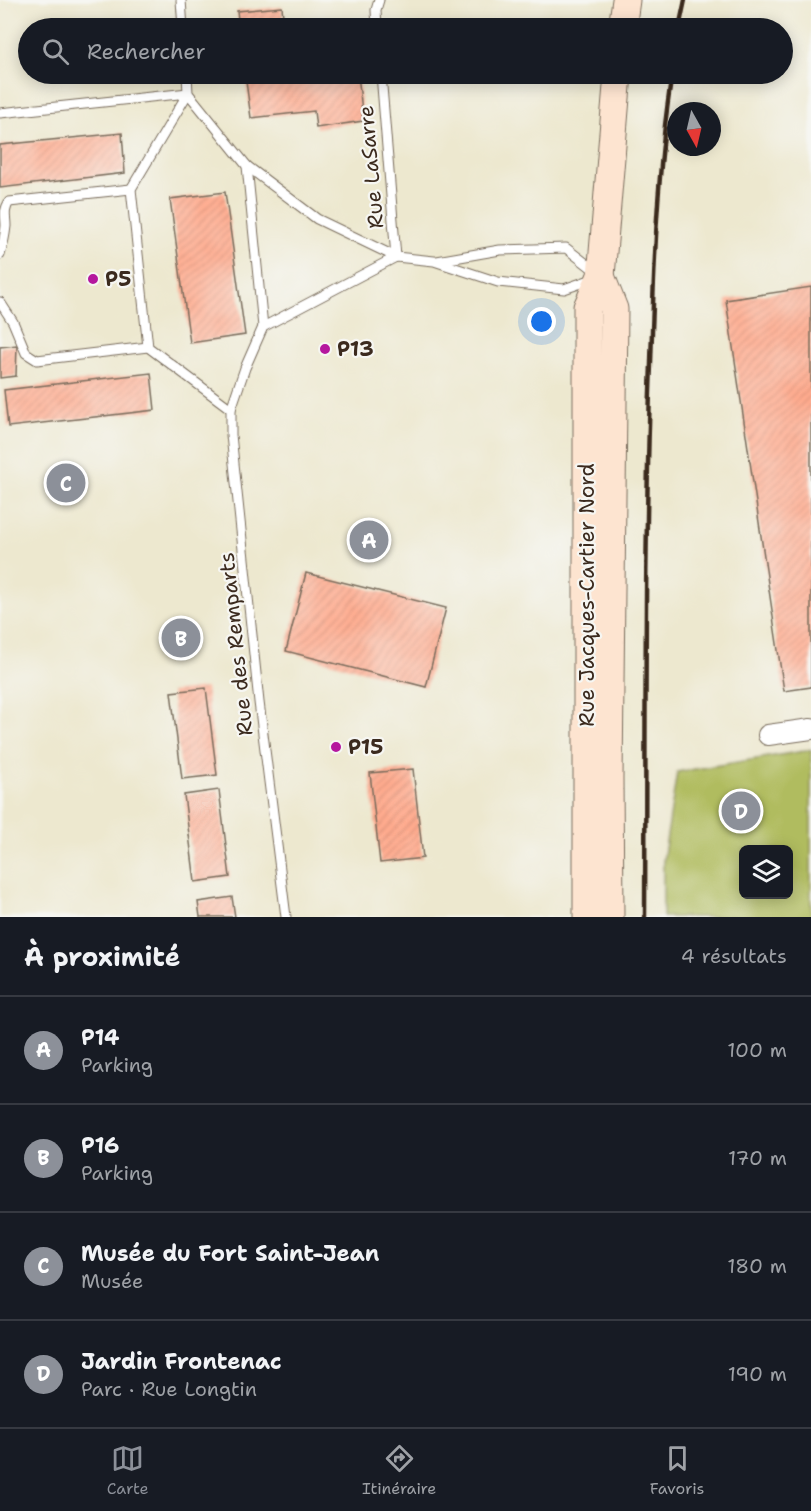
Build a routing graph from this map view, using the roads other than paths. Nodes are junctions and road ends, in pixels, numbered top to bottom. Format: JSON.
{"nodes":[{"id":1,"x":181,"y":0,"type":"edge"},
{"id":2,"x":379,"y":0,"type":"edge"},
{"id":3,"x":626,"y":0,"type":"edge"},
{"id":4,"x":182,"y":18,"type":"edge"},
{"id":5,"x":376,"y":18,"type":"edge"},
{"id":6,"x":623,"y":18,"type":"edge"},
{"id":7,"x":188,"y":84,"type":"edge"},
{"id":8,"x":382,"y":84,"type":"edge"},
{"id":9,"x":617,"y":84,"type":"edge"},
{"id":10,"x":188,"y":93,"type":"junction"},
{"id":11,"x":0,"y":113,"type":"edge"},
{"id":12,"x":247,"y":166,"type":"junction"},
{"id":13,"x":130,"y":189,"type":"junction"},
{"id":14,"x":0,"y":255,"type":"edge"},
{"id":15,"x":396,"y":257,"type":"junction"},
{"id":16,"x":434,"y":261,"type":"junction"},
{"id":17,"x":601,"y":276,"type":"junction"},
{"id":18,"x":0,"y":302,"type":"edge"},
{"id":19,"x":263,"y":327,"type":"junction"},
{"id":20,"x":148,"y":347,"type":"junction"},
{"id":21,"x":231,"y":409,"type":"junction"},
{"id":22,"x":811,"y":729,"type":"edge"},
{"id":23,"x":768,"y":735,"type":"dead end"},
{"id":24,"x":286,"y":917,"type":"edge"},
{"id":25,"x":587,"y":917,"type":"edge"},
{"id":26,"x":610,"y":917,"type":"edge"}],
"edges":[{"from":1,"to":4,"type":"lane"},
{"from":2,"to":5,"type":"lane"},
{"from":3,"to":6,"type":"street"},
{"from":7,"to":10,"type":"lane"},
{"from":8,"to":15,"type":"lane","name":"Rue LaSarre"},
{"from":9,"to":17,"type":"street","name":"Rue Jacques-Cartier Nord"},
{"from":10,"to":11,"type":"lane"},
{"from":10,"to":12,"type":"lane"},
{"from":10,"to":13,"type":"lane"},
{"from":12,"to":15,"type":"lane"},
{"from":12,"to":19,"type":"lane"},
{"from":13,"to":14,"type":"lane"},
{"from":13,"to":20,"type":"lane"},
{"from":15,"to":16,"type":"lane"},
{"from":15,"to":19,"type":"lane"},
{"from":16,"to":17,"type":"lane"},
{"from":16,"to":17,"type":"lane"},
{"from":17,"to":25,"type":"street","name":"Rue Jacques-Cartier Nord"},
{"from":17,"to":26,"type":"street","name":"Rue Jacques-Cartier Nord"},
{"from":18,"to":20,"type":"lane"},
{"from":19,"to":21,"type":"lane","name":"Rue des Remparts"},
{"from":20,"to":21,"type":"lane"},
{"from":21,"to":24,"type":"lane","name":"Rue des Remparts"},
{"from":22,"to":23,"type":"street"}]}
